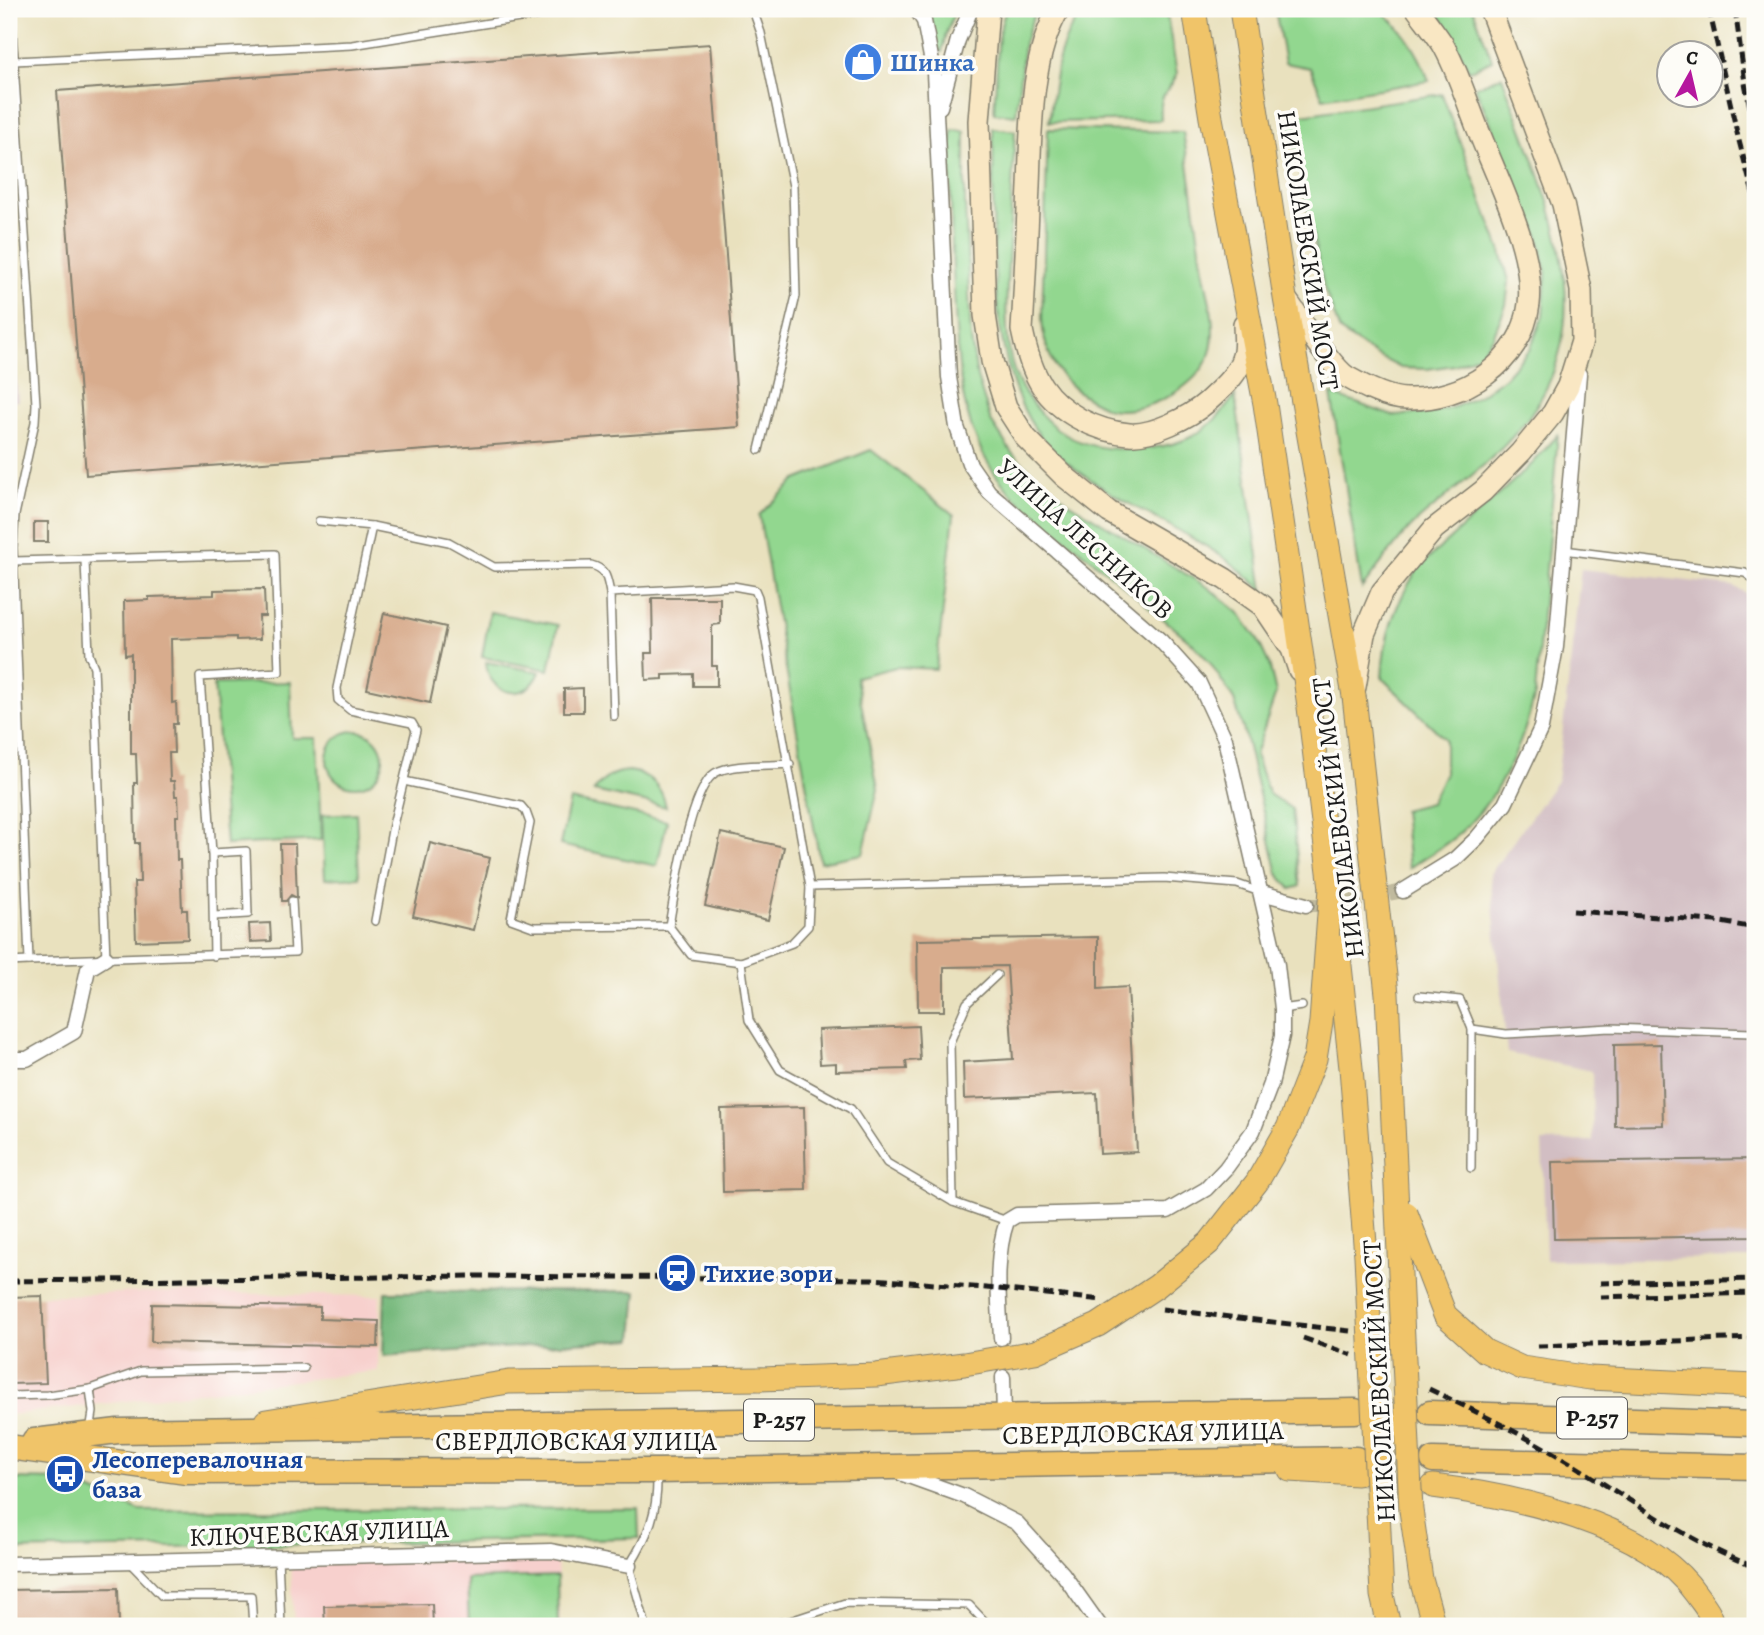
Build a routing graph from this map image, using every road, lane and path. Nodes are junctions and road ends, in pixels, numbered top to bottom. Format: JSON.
{"nodes":[{"id":1,"x":10,"y":9,"type":"edge"},
{"id":2,"x":629,"y":9,"type":"edge"},
{"id":3,"x":746,"y":9,"type":"edge"},
{"id":4,"x":915,"y":9,"type":"edge"},
{"id":5,"x":971,"y":9,"type":"edge"},
{"id":6,"x":988,"y":9,"type":"edge"},
{"id":7,"x":1059,"y":9,"type":"edge"},
{"id":8,"x":1194,"y":9,"type":"edge"},
{"id":9,"x":1241,"y":9,"type":"edge"},
{"id":10,"x":1417,"y":9,"type":"edge"},
{"id":11,"x":1490,"y":9,"type":"edge"},
{"id":12,"x":558,"y":10,"type":"edge"},
{"id":13,"x":11,"y":48,"type":"edge"},
{"id":14,"x":14,"y":61,"type":"junction"},
{"id":15,"x":937,"y":118,"type":"junction"},
{"id":16,"x":1285,"y":298,"type":"junction"},
{"id":17,"x":1244,"y":302,"type":"junction"},
{"id":18,"x":1581,"y":341,"type":"junction"},
{"id":19,"x":759,"y":450,"type":"dead end"},
{"id":20,"x":319,"y":521,"type":"dead end"},
{"id":21,"x":372,"y":526,"type":"junction"},
{"id":22,"x":1564,"y":550,"type":"junction"},
{"id":23,"x":13,"y":561,"type":"junction"},
{"id":24,"x":85,"y":561,"type":"junction"},
{"id":25,"x":1755,"y":580,"type":"edge"},
{"id":26,"x":610,"y":593,"type":"junction"},
{"id":27,"x":1354,"y":696,"type":"junction"},
{"id":28,"x":1308,"y":699,"type":"junction"},
{"id":29,"x":614,"y":716,"type":"dead end"},
{"id":30,"x":790,"y":764,"type":"junction"},
{"id":31,"x":404,"y":781,"type":"junction"},
{"id":32,"x":212,"y":853,"type":"junction"},
{"id":33,"x":810,"y":887,"type":"junction"},
{"id":34,"x":1331,"y":888,"type":"junction"},
{"id":35,"x":1403,"y":891,"type":"tunnel mouth"},
{"id":36,"x":1262,"y":893,"type":"junction"},
{"id":37,"x":292,"y":901,"type":"dead end"},
{"id":38,"x":1306,"y":905,"type":"tunnel mouth"},
{"id":39,"x":214,"y":916,"type":"junction"},
{"id":40,"x":375,"y":921,"type":"dead end"},
{"id":41,"x":669,"y":926,"type":"junction"},
{"id":42,"x":214,"y":956,"type":"junction"},
{"id":43,"x":106,"y":958,"type":"junction"},
{"id":44,"x":29,"y":961,"type":"junction"},
{"id":45,"x":9,"y":962,"type":"edge"},
{"id":46,"x":741,"y":962,"type":"junction"},
{"id":47,"x":997,"y":975,"type":"dead end"},
{"id":48,"x":1419,"y":996,"type":"dead end"},
{"id":49,"x":1302,"y":1006,"type":"dead end"},
{"id":50,"x":1282,"y":1009,"type":"junction"},
{"id":51,"x":1472,"y":1029,"type":"junction"},
{"id":52,"x":1755,"y":1029,"type":"edge"},
{"id":53,"x":9,"y":1059,"type":"edge"},
{"id":54,"x":1471,"y":1168,"type":"dead end"},
{"id":55,"x":1398,"y":1189,"type":"junction"},
{"id":56,"x":953,"y":1202,"type":"junction"},
{"id":57,"x":1007,"y":1221,"type":"junction"},
{"id":58,"x":1001,"y":1338,"type":"dead end"},
{"id":59,"x":304,"y":1368,"type":"dead end"},
{"id":60,"x":1003,"y":1377,"type":"dead end"},
{"id":61,"x":1755,"y":1386,"type":"edge"},
{"id":62,"x":89,"y":1389,"type":"junction"},
{"id":63,"x":9,"y":1396,"type":"edge"},
{"id":64,"x":1355,"y":1411,"type":"tunnel mouth"},
{"id":65,"x":1430,"y":1413,"type":"tunnel mouth"},
{"id":66,"x":1004,"y":1416,"type":"junction"},
{"id":67,"x":1755,"y":1424,"type":"edge"},
{"id":68,"x":204,"y":1431,"type":"junction"},
{"id":69,"x":89,"y":1435,"type":"junction"},
{"id":70,"x":9,"y":1445,"type":"edge"},
{"id":71,"x":1433,"y":1460,"type":"tunnel mouth"},
{"id":72,"x":882,"y":1466,"type":"junction"},
{"id":73,"x":1357,"y":1466,"type":"tunnel mouth"},
{"id":74,"x":1755,"y":1467,"type":"edge"},
{"id":75,"x":657,"y":1471,"type":"junction"},
{"id":76,"x":1433,"y":1486,"type":"tunnel mouth"},
{"id":77,"x":278,"y":1557,"type":"junction"},
{"id":78,"x":130,"y":1563,"type":"junction"},
{"id":79,"x":9,"y":1564,"type":"edge"},
{"id":80,"x":629,"y":1566,"type":"junction"},
{"id":81,"x":253,"y":1626,"type":"edge"},
{"id":82,"x":281,"y":1626,"type":"edge"},
{"id":83,"x":646,"y":1626,"type":"edge"},
{"id":84,"x":746,"y":1626,"type":"edge"},
{"id":85,"x":989,"y":1626,"type":"edge"},
{"id":86,"x":1100,"y":1626,"type":"edge"},
{"id":87,"x":1389,"y":1626,"type":"edge"},
{"id":88,"x":1434,"y":1626,"type":"edge"},
{"id":89,"x":1713,"y":1626,"type":"edge"}],
"edges":[{"from":1,"to":13,"type":"lane"},
{"from":2,"to":12,"type":"lane"},
{"from":3,"to":19,"type":"lane"},
{"from":4,"to":15,"type":"street","name":"УЛИЦА ЛЕСНИКОВ"},
{"from":5,"to":15,"type":"street"},
{"from":6,"to":28,"type":"main road"},
{"from":7,"to":17,"type":"main road"},
{"from":8,"to":17,"type":"main road","name":"НИКОЛАЕВСКИЙ МОСТ"},
{"from":9,"to":16,"type":"main road","name":"НИКОЛАЕВСКИЙ МОСТ"},
{"from":10,"to":16,"type":"main road"},
{"from":11,"to":18,"type":"main road"},
{"from":12,"to":14,"type":"lane"},
{"from":13,"to":14,"type":"lane"},
{"from":14,"to":23,"type":"lane"},
{"from":15,"to":36,"type":"street","name":"УЛИЦА ЛЕСНИКОВ"},
{"from":16,"to":27,"type":"main road","name":"НИКОЛАЕВСКИЙ МОСТ"},
{"from":17,"to":28,"type":"main road","name":"НИКОЛАЕВСКИЙ МОСТ"},
{"from":18,"to":22,"type":"street"},
{"from":18,"to":27,"type":"main road"},
{"from":20,"to":21,"type":"lane"},
{"from":21,"to":26,"type":"lane"},
{"from":21,"to":31,"type":"lane"},
{"from":22,"to":25,"type":"lane"},
{"from":22,"to":35,"type":"street"},
{"from":23,"to":24,"type":"lane"},
{"from":23,"to":44,"type":"lane"},
{"from":24,"to":32,"type":"lane"},
{"from":24,"to":43,"type":"lane"},
{"from":26,"to":29,"type":"lane"},
{"from":26,"to":30,"type":"lane"},
{"from":27,"to":55,"type":"main road","name":"НИКОЛАЕВСКИЙ МОСТ","bridge":true},
{"from":28,"to":34,"type":"main road","name":"НИКОЛАЕВСКИЙ МОСТ"},
{"from":30,"to":33,"type":"lane"},
{"from":30,"to":41,"type":"lane"},
{"from":31,"to":40,"type":"lane"},
{"from":31,"to":41,"type":"lane"},
{"from":32,"to":39,"type":"lane"},
{"from":32,"to":39,"type":"lane"},
{"from":33,"to":36,"type":"lane"},
{"from":33,"to":46,"type":"lane"},
{"from":34,"to":68,"type":"main road","bridge":true},
{"from":34,"to":87,"type":"main road","name":"НИКОЛАЕВСКИЙ МОСТ","bridge":true},
{"from":36,"to":38,"type":"street"},
{"from":36,"to":50,"type":"street","name":"УЛИЦА ЛЕСНИКОВ"},
{"from":37,"to":42,"type":"lane"},
{"from":39,"to":42,"type":"lane"},
{"from":41,"to":46,"type":"lane"},
{"from":42,"to":43,"type":"lane"},
{"from":43,"to":44,"type":"lane"},
{"from":43,"to":53,"type":"street"},
{"from":44,"to":45,"type":"lane"},
{"from":46,"to":56,"type":"lane"},
{"from":47,"to":56,"type":"lane"},
{"from":48,"to":51,"type":"lane"},
{"from":49,"to":50,"type":"lane"},
{"from":50,"to":57,"type":"street","name":"УЛИЦА ЛЕСНИКОВ"},
{"from":51,"to":52,"type":"lane"},
{"from":51,"to":54,"type":"lane"},
{"from":55,"to":61,"type":"main road","bridge":true},
{"from":55,"to":88,"type":"main road","name":"НИКОЛАЕВСКИЙ МОСТ","bridge":true},
{"from":56,"to":57,"type":"lane"},
{"from":57,"to":58,"type":"street"},
{"from":59,"to":62,"type":"lane"},
{"from":60,"to":66,"type":"street"},
{"from":62,"to":63,"type":"lane"},
{"from":62,"to":69,"type":"lane"},
{"from":64,"to":66,"type":"highway","name":"СВЕРДЛОВСКАЯ УЛИЦА","number":"Р-257"},
{"from":65,"to":67,"type":"highway","number":"Р-257"},
{"from":66,"to":68,"type":"highway","name":"СВЕРДЛОВСКАЯ УЛИЦА","number":"Р-257"},
{"from":68,"to":69,"type":"highway","name":"СВЕРДЛОВСКАЯ УЛИЦА","number":"Р-257"},
{"from":69,"to":70,"type":"highway","name":"СВЕРДЛОВСКАЯ УЛИЦА","number":"Р-257"},
{"from":70,"to":75,"type":"highway","name":"СВЕРДЛОВСКАЯ УЛИЦА","number":"Р-257"},
{"from":71,"to":74,"type":"highway","number":"Р-257"},
{"from":72,"to":73,"type":"highway","name":"СВЕРДЛОВСКАЯ УЛИЦА","number":"Р-257"},
{"from":72,"to":75,"type":"highway","name":"СВЕРДЛОВСКАЯ УЛИЦА","number":"Р-257"},
{"from":72,"to":86,"type":"street"},
{"from":75,"to":80,"type":"lane"},
{"from":76,"to":89,"type":"main road"},
{"from":77,"to":78,"type":"street","name":"КЛЮЧЕВСКАЯ УЛИЦА"},
{"from":77,"to":80,"type":"street","name":"КЛЮЧЕВСКАЯ УЛИЦА"},
{"from":77,"to":82,"type":"lane"},
{"from":78,"to":79,"type":"street","name":"КЛЮЧЕВСКАЯ УЛИЦА"},
{"from":78,"to":81,"type":"lane"},
{"from":80,"to":83,"type":"lane"},
{"from":84,"to":85,"type":"lane"}]}
